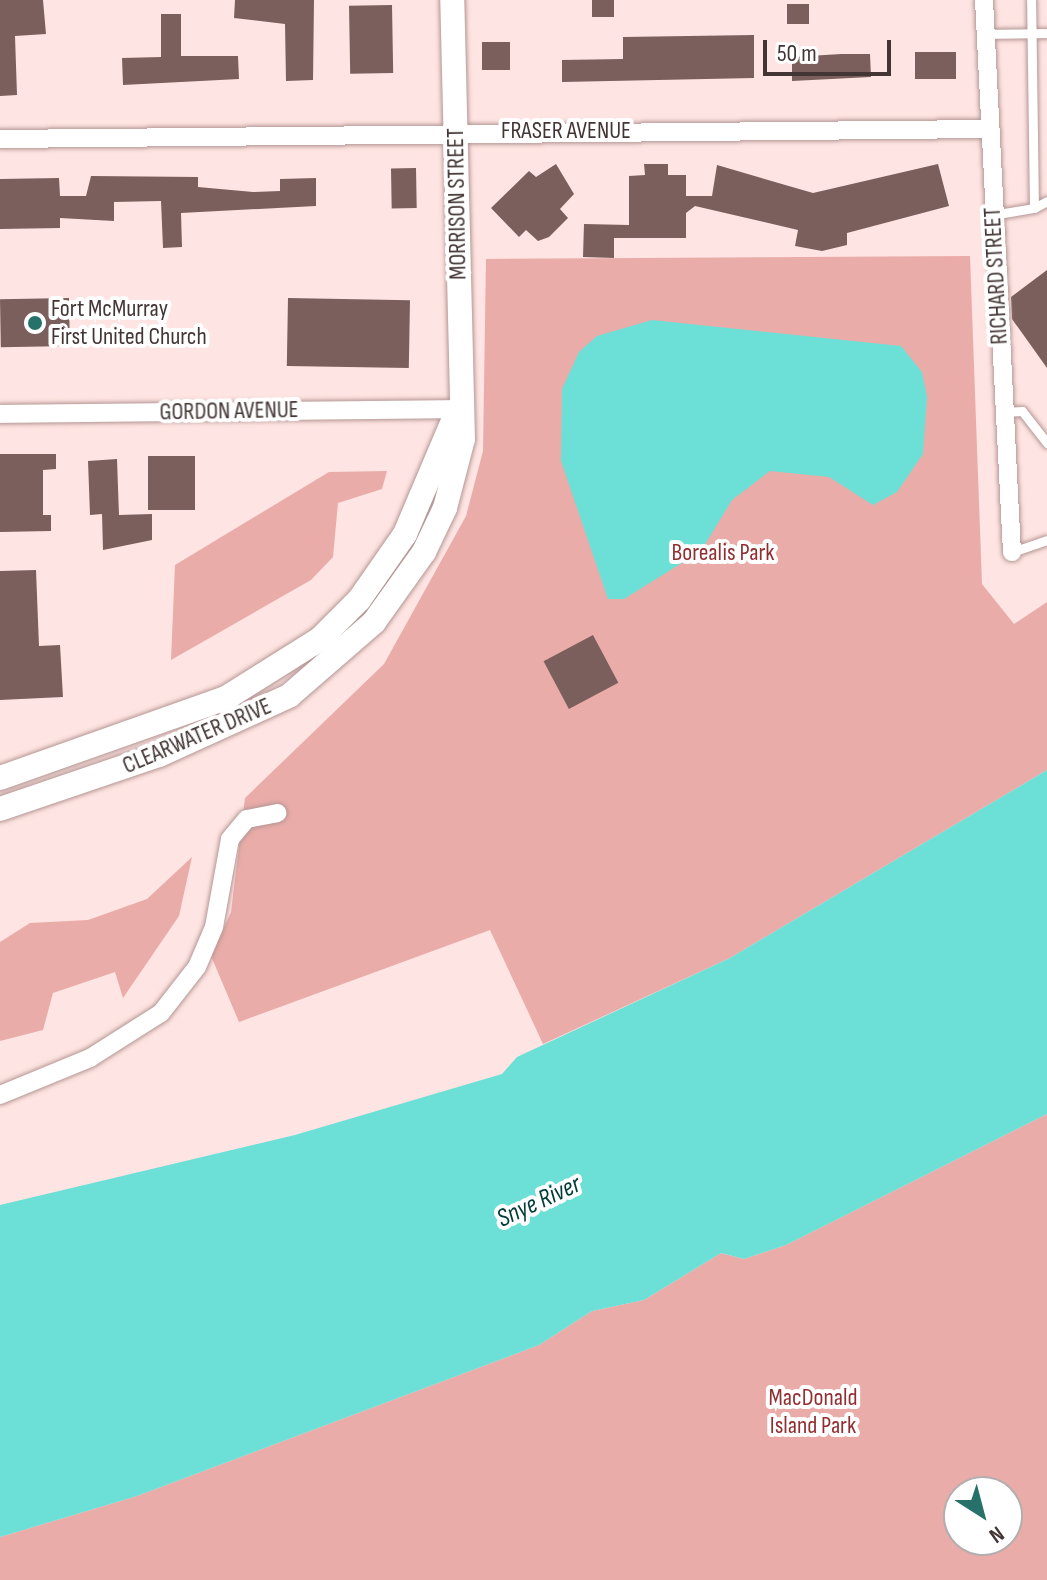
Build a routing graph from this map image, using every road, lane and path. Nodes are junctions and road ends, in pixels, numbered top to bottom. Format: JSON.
{"nodes":[{"id":1,"x":452,"y":0,"type":"edge"},
{"id":2,"x":984,"y":0,"type":"edge"},
{"id":3,"x":1031,"y":0,"type":"edge"},
{"id":4,"x":1032,"y":32,"type":"junction"},
{"id":5,"x":1047,"y":33,"type":"edge"},
{"id":6,"x":985,"y":34,"type":"junction"},
{"id":7,"x":987,"y":129,"type":"junction"},
{"id":8,"x":457,"y":130,"type":"junction"},
{"id":9,"x":0,"y":139,"type":"edge"},
{"id":10,"x":1047,"y":201,"type":"edge"},
{"id":11,"x":1034,"y":208,"type":"junction"},
{"id":12,"x":992,"y":215,"type":"junction"},
{"id":13,"x":458,"y":409,"type":"junction"},
{"id":14,"x":1004,"y":412,"type":"junction"},
{"id":15,"x":0,"y":414,"type":"edge"},
{"id":16,"x":1047,"y":443,"type":"edge"},
{"id":17,"x":1047,"y":540,"type":"edge"},
{"id":18,"x":1012,"y":552,"type":"joint"},
{"id":19,"x":0,"y":778,"type":"edge"},
{"id":20,"x":0,"y":809,"type":"edge"},
{"id":21,"x":277,"y":813,"type":"dead end"},
{"id":22,"x":0,"y":1095,"type":"edge"}],
"edges":[{"from":1,"to":8,"type":"main road","name":"MORRISON STREET"},
{"from":2,"to":6,"type":"street","name":"RICHARD STREET"},
{"from":3,"to":4,"type":"lane"},
{"from":4,"to":5,"type":"lane"},
{"from":4,"to":6,"type":"lane"},
{"from":4,"to":11,"type":"lane"},
{"from":6,"to":7,"type":"street","name":"RICHARD STREET"},
{"from":7,"to":8,"type":"street","name":"FRASER AVENUE"},
{"from":7,"to":12,"type":"street","name":"RICHARD STREET"},
{"from":8,"to":9,"type":"street","name":"FRASER AVENUE"},
{"from":8,"to":13,"type":"main road","name":"MORRISON STREET"},
{"from":10,"to":11,"type":"lane"},
{"from":11,"to":12,"type":"lane"},
{"from":12,"to":14,"type":"street","name":"RICHARD STREET"},
{"from":13,"to":15,"type":"street","name":"GORDON AVENUE"},
{"from":13,"to":19,"type":"main road","name":"CLEARWATER DRIVE"},
{"from":13,"to":20,"type":"main road","name":"CLEARWATER DRIVE"},
{"from":14,"to":16,"type":"lane"},
{"from":14,"to":18,"type":"street","name":"RICHARD STREET"},
{"from":17,"to":18,"type":"lane"},
{"from":21,"to":22,"type":"street"}]}
